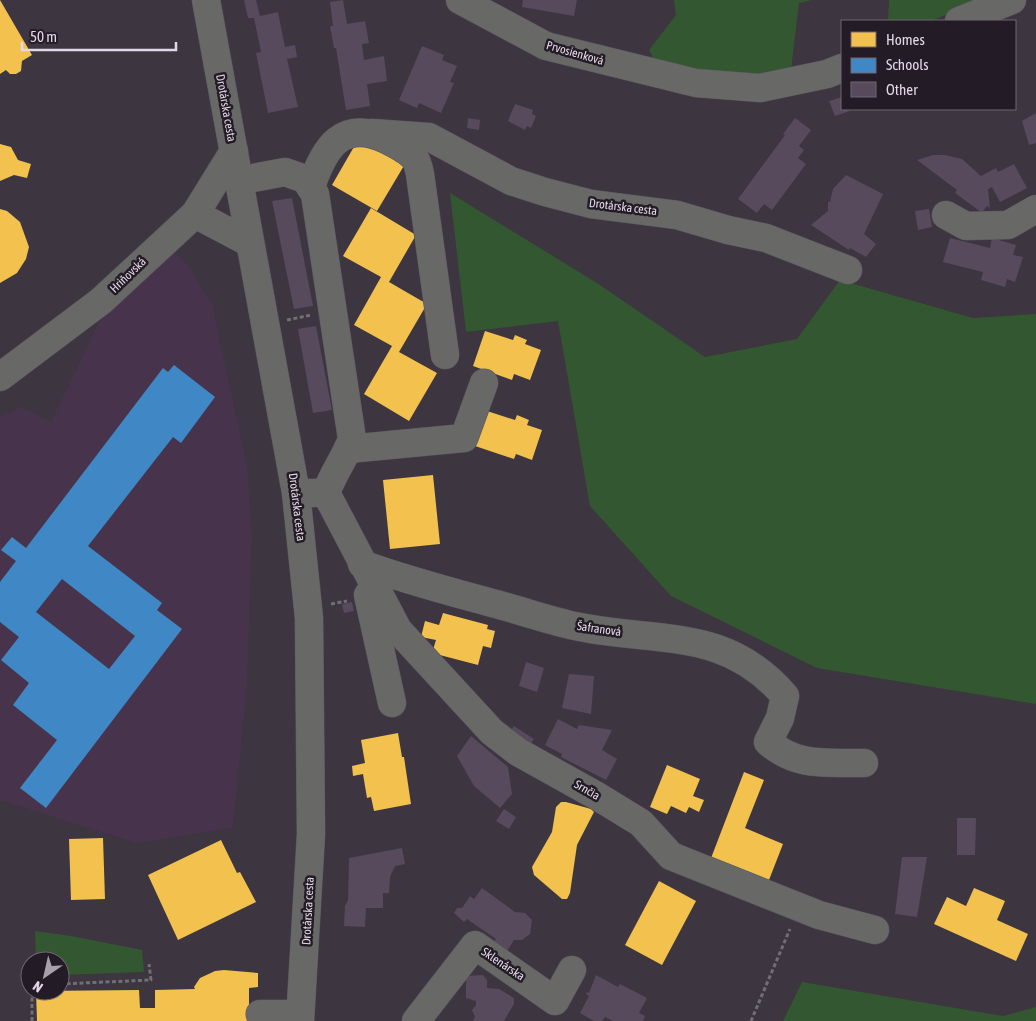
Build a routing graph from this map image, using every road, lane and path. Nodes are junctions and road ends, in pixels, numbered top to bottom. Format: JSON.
{"nodes":[{"id":1,"x":206,"y":0,"type":"edge"},
{"id":2,"x":460,"y":0,"type":"edge"},
{"id":3,"x":1012,"y":0,"type":"edge"},
{"id":4,"x":962,"y":20,"type":"edge"},
{"id":5,"x":841,"y":68,"type":"edge"},
{"id":6,"x":372,"y":133,"type":"junction"},
{"id":7,"x":234,"y":151,"type":"junction"},
{"id":8,"x":237,"y":181,"type":"junction"},
{"id":9,"x":311,"y":187,"type":"junction"},
{"id":10,"x":1036,"y":209,"type":"edge"},
{"id":11,"x":195,"y":214,"type":"junction"},
{"id":12,"x":946,"y":215,"type":"dead end"},
{"id":13,"x":250,"y":243,"type":"junction"},
{"id":14,"x":848,"y":270,"type":"dead end"},
{"id":15,"x":445,"y":355,"type":"dead end"},
{"id":16,"x":0,"y":377,"type":"edge"},
{"id":17,"x":484,"y":383,"type":"dead end"},
{"id":18,"x":348,"y":449,"type":"junction"},
{"id":19,"x":296,"y":493,"type":"junction"},
{"id":20,"x":326,"y":493,"type":"junction"},
{"id":21,"x":362,"y":564,"type":"junction"},
{"id":22,"x":392,"y":703,"type":"dead end"},
{"id":23,"x":864,"y":763,"type":"dead end"},
{"id":24,"x":798,"y":907,"type":"junction"},
{"id":25,"x":875,"y":930,"type":"dead end"},
{"id":26,"x":149,"y":964,"type":"dead end"},
{"id":27,"x":572,"y":970,"type":"dead end"},
{"id":28,"x":70,"y":984,"type":"edge"},
{"id":29,"x":32,"y":1001,"type":"edge"},
{"id":30,"x":260,"y":1014,"type":"dead end"},
{"id":31,"x":300,"y":1018,"type":"edge"},
{"id":32,"x":32,"y":1021,"type":"edge"},
{"id":33,"x":416,"y":1021,"type":"edge"},
{"id":34,"x":751,"y":1021,"type":"edge"}],
"edges":[{"from":1,"to":7,"type":"street","name":"Drotárska cesta"},
{"from":2,"to":5,"type":"street","name":"Prvosienková"},
{"from":3,"to":4,"type":"street"},
{"from":6,"to":9,"type":"street","name":"Drotárska cesta"},
{"from":6,"to":14,"type":"street","name":"Drotárska cesta"},
{"from":6,"to":15,"type":"street"},
{"from":7,"to":8,"type":"street","name":"Drotárska cesta"},
{"from":7,"to":11,"type":"street","name":"Hriňovská"},
{"from":8,"to":9,"type":"street"},
{"from":8,"to":13,"type":"street","name":"Drotárska cesta"},
{"from":9,"to":18,"type":"street"},
{"from":10,"to":12,"type":"street"},
{"from":11,"to":13,"type":"street"},
{"from":11,"to":16,"type":"street","name":"Hriňovská"},
{"from":13,"to":19,"type":"street","name":"Drotárska cesta"},
{"from":17,"to":18,"type":"street"},
{"from":18,"to":20,"type":"street"},
{"from":19,"to":20,"type":"street"},
{"from":19,"to":31,"type":"street","name":"Drotárska cesta"},
{"from":20,"to":21,"type":"street"},
{"from":21,"to":22,"type":"street"},
{"from":21,"to":23,"type":"street","name":"Šafranová"},
{"from":21,"to":24,"type":"street","name":"Srnčia"},
{"from":24,"to":25,"type":"street","name":"Srnčia"},
{"from":24,"to":34,"type":"path"},
{"from":26,"to":28,"type":"path"},
{"from":27,"to":33,"type":"street","name":"Sklenárska"},
{"from":29,"to":32,"type":"path"},
{"from":30,"to":31,"type":"street"}]}
